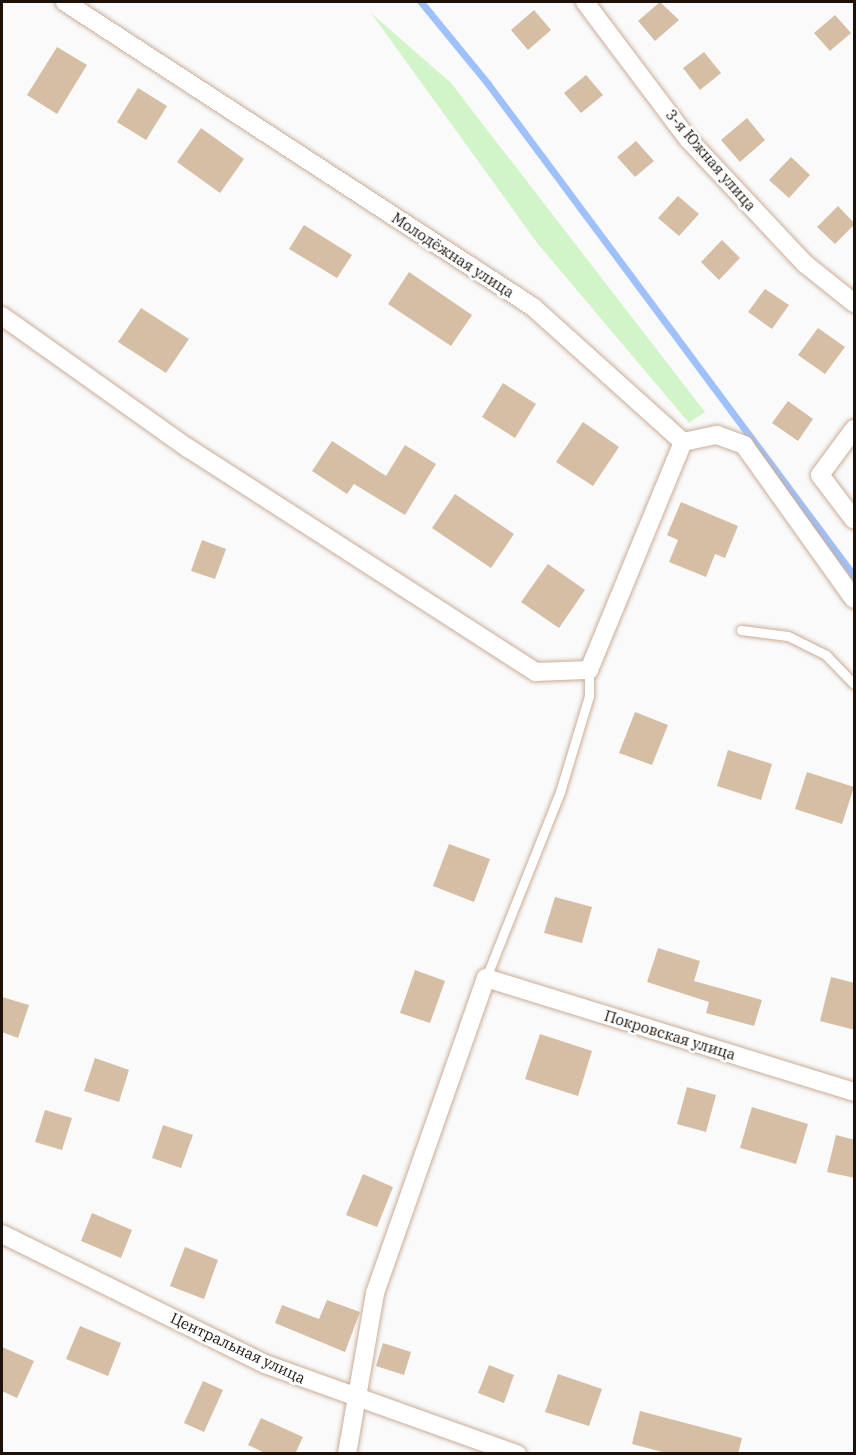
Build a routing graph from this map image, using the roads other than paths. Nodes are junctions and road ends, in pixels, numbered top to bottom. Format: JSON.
{"nodes":[{"id":1,"x":65,"y":2,"type":"edge"},
{"id":2,"x":588,"y":3,"type":"edge"},
{"id":3,"x":855,"y":303,"type":"edge"},
{"id":4,"x":2,"y":316,"type":"edge"},
{"id":5,"x":855,"y":429,"type":"edge"},
{"id":6,"x":683,"y":442,"type":"junction"},
{"id":7,"x":855,"y":520,"type":"edge"},
{"id":8,"x":855,"y":599,"type":"edge"},
{"id":9,"x":741,"y":630,"type":"dead end"},
{"id":10,"x":589,"y":670,"type":"junction"},
{"id":11,"x":855,"y":684,"type":"edge"},
{"id":12,"x":486,"y":978,"type":"junction"},
{"id":13,"x":855,"y":1092,"type":"edge"},
{"id":14,"x":2,"y":1234,"type":"edge"},
{"id":15,"x":359,"y":1401,"type":"junction"},
{"id":16,"x":347,"y":1454,"type":"edge"},
{"id":17,"x":517,"y":1454,"type":"edge"}],
"edges":[{"from":1,"to":6,"type":"street","name":"Молодёжная улица"},
{"from":2,"to":3,"type":"street","name":"3-я Южная улица"},
{"from":4,"to":10,"type":"street"},
{"from":5,"to":7,"type":"street"},
{"from":6,"to":8,"type":"street"},
{"from":6,"to":10,"type":"street"},
{"from":9,"to":11,"type":"lane"},
{"from":10,"to":12,"type":"lane"},
{"from":12,"to":13,"type":"street","name":"Покровская улица"},
{"from":12,"to":15,"type":"street"},
{"from":14,"to":15,"type":"street","name":"Центральная улица"},
{"from":15,"to":16,"type":"street"},
{"from":15,"to":17,"type":"street","name":"Центральная улица"}]}
